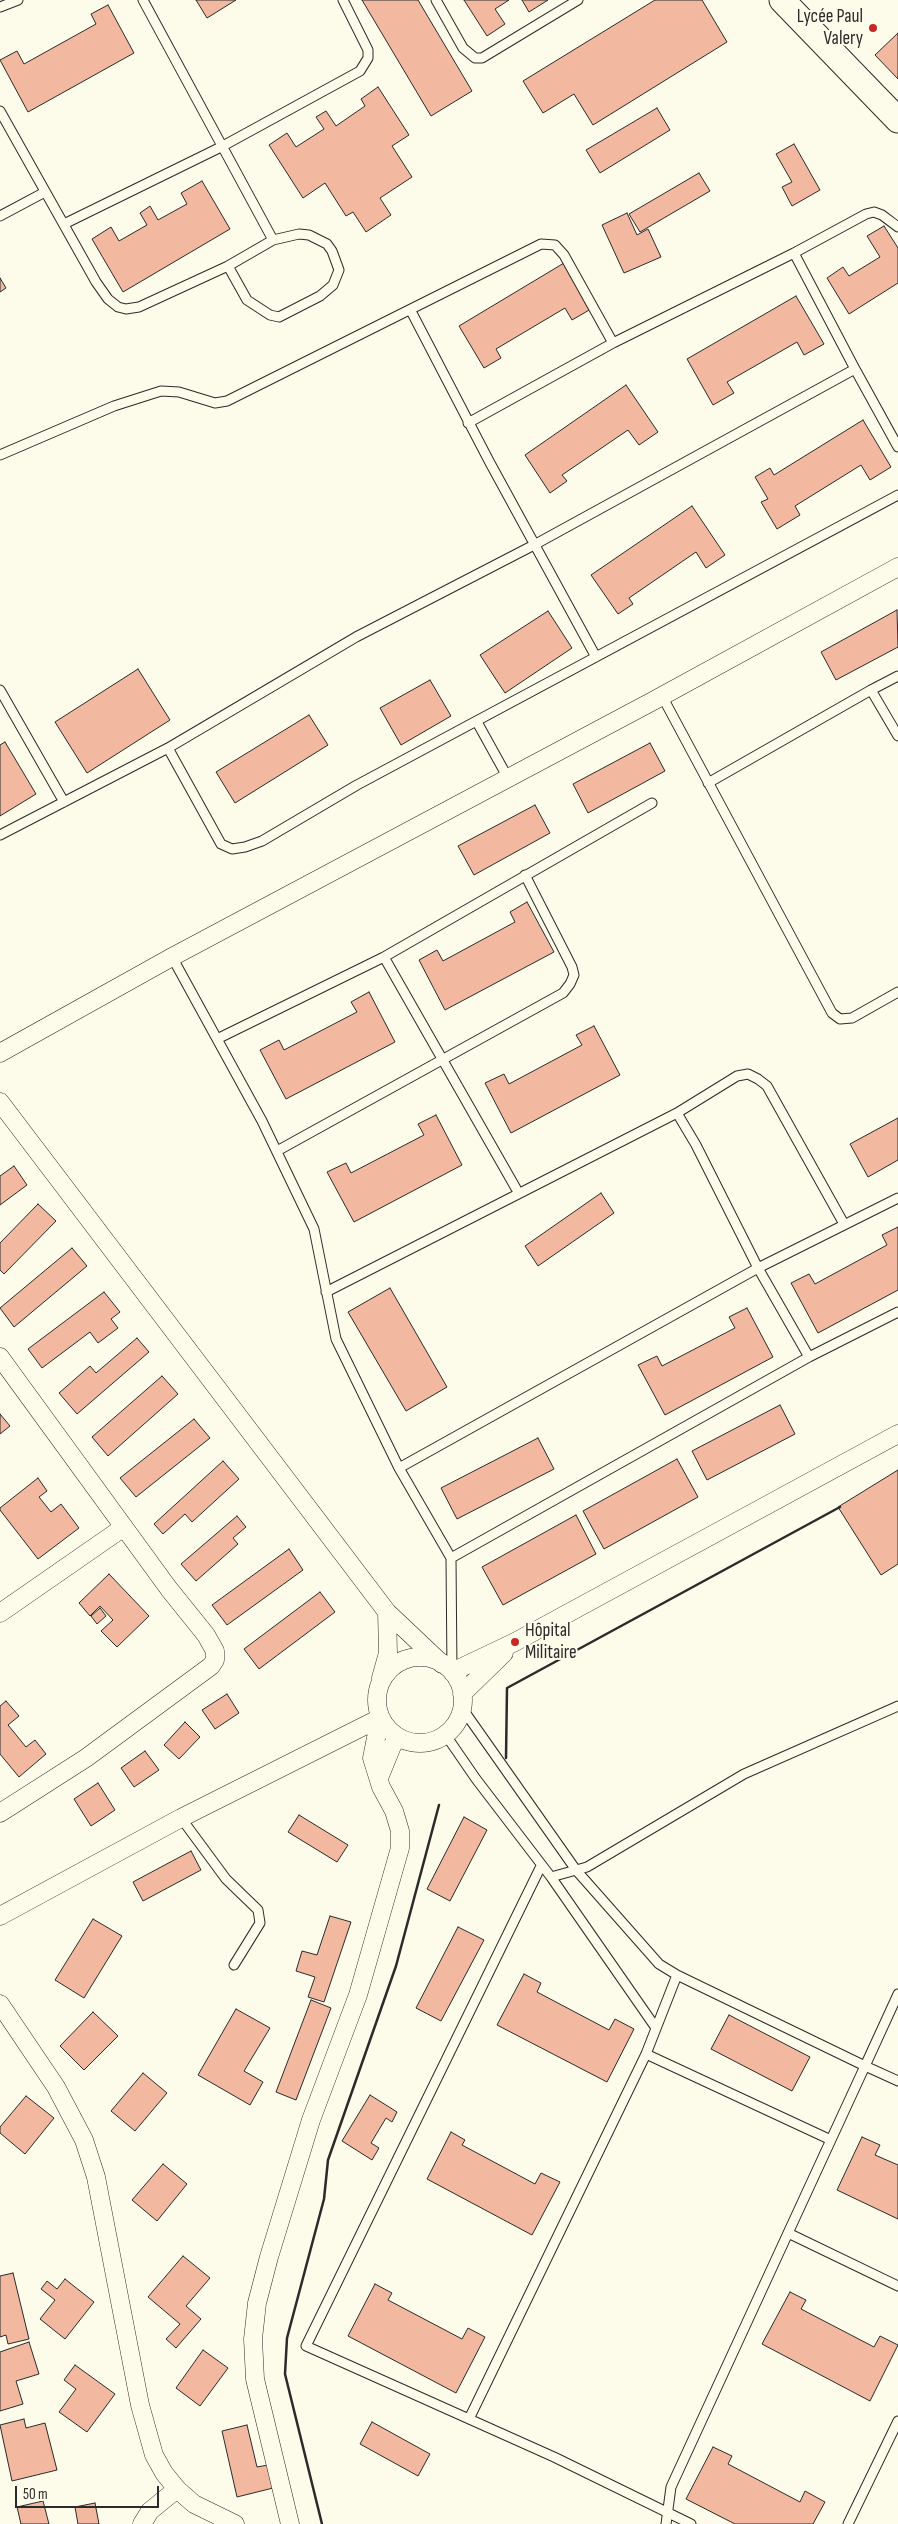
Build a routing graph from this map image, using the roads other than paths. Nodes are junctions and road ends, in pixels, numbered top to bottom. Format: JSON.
{"nodes":[{"id":1,"x":18,"y":0,"type":"edge"},
{"id":2,"x":144,"y":0,"type":"edge"},
{"id":3,"x":342,"y":0,"type":"edge"},
{"id":4,"x":436,"y":0,"type":"edge"},
{"id":5,"x":578,"y":0,"type":"edge"},
{"id":6,"x":782,"y":0,"type":"edge"},
{"id":7,"x":0,"y":7,"type":"edge"},
{"id":8,"x":0,"y":111,"type":"edge"},
{"id":9,"x":898,"y":120,"type":"edge"},
{"id":10,"x":222,"y":147,"type":"junction"},
{"id":11,"x":45,"y":192,"type":"junction"},
{"id":12,"x":0,"y":216,"type":"edge"},
{"id":13,"x":64,"y":224,"type":"junction"},
{"id":14,"x":898,"y":227,"type":"edge"},
{"id":15,"x":273,"y":240,"type":"junction"},
{"id":16,"x":794,"y":253,"type":"junction"},
{"id":17,"x":228,"y":266,"type":"junction"},
{"id":18,"x":411,"y":311,"type":"junction"},
{"id":19,"x":613,"y":343,"type":"junction"},
{"id":20,"x":854,"y":369,"type":"junction"},
{"id":21,"x":468,"y":423,"type":"junction"},
{"id":22,"x":898,"y":447,"type":"edge"},
{"id":23,"x":0,"y":456,"type":"edge"},
{"id":24,"x":898,"y":495,"type":"edge"},
{"id":25,"x":534,"y":545,"type":"junction"},
{"id":26,"x":898,"y":567,"type":"edge"},
{"id":27,"x":596,"y":657,"type":"junction"},
{"id":28,"x":898,"y":676,"type":"edge"},
{"id":29,"x":0,"y":690,"type":"edge"},
{"id":30,"x":871,"y":690,"type":"junction"},
{"id":31,"x":662,"y":696,"type":"junction"},
{"id":32,"x":477,"y":722,"type":"junction"},
{"id":33,"x":898,"y":736,"type":"edge"},
{"id":34,"x":168,"y":748,"type":"junction"},
{"id":35,"x":508,"y":778,"type":"junction"},
{"id":36,"x":708,"y":783,"type":"junction"},
{"id":37,"x":64,"y":802,"type":"junction"},
{"id":38,"x":652,"y":803,"type":"dead end"},
{"id":39,"x":0,"y":835,"type":"edge"},
{"id":40,"x":525,"y":875,"type":"junction"},
{"id":41,"x":172,"y":957,"type":"junction"},
{"id":42,"x":384,"y":957,"type":"junction"},
{"id":43,"x":898,"y":992,"type":"edge"},
{"id":44,"x":217,"y":1039,"type":"junction"},
{"id":45,"x":0,"y":1053,"type":"edge"},
{"id":46,"x":443,"y":1061,"type":"junction"},
{"id":47,"x":0,"y":1102,"type":"edge"},
{"id":48,"x":677,"y":1113,"type":"junction"},
{"id":49,"x":277,"y":1151,"type":"junction"},
{"id":50,"x":518,"y":1192,"type":"junction"},
{"id":51,"x":898,"y":1198,"type":"edge"},
{"id":52,"x":844,"y":1224,"type":"junction"},
{"id":53,"x":758,"y":1268,"type":"junction"},
{"id":54,"x":326,"y":1292,"type":"junction"},
{"id":55,"x":898,"y":1312,"type":"edge"},
{"id":56,"x":0,"y":1357,"type":"edge"},
{"id":57,"x":809,"y":1357,"type":"junction"},
{"id":58,"x":898,"y":1434,"type":"edge"},
{"id":59,"x":399,"y":1468,"type":"junction"},
{"id":60,"x":124,"y":1527,"type":"junction"},
{"id":61,"x":451,"y":1558,"type":"junction"},
{"id":62,"x":2,"y":1609,"type":"edge"},
{"id":63,"x":386,"y":1612,"type":"junction"},
{"id":64,"x":515,"y":1642,"type":"junction"},
{"id":65,"x":447,"y":1668,"type":"junction"},
{"id":66,"x":379,"y":1687,"type":"junction"},
{"id":67,"x":462,"y":1701,"type":"junction"},
{"id":68,"x":898,"y":1706,"type":"edge"},
{"id":69,"x":380,"y":1718,"type":"junction"},
{"id":70,"x":445,"y":1734,"type":"junction"},
{"id":71,"x":401,"y":1739,"type":"junction"},
{"id":72,"x":379,"y":1778,"type":"junction"},
{"id":73,"x":0,"y":1813,"type":"edge"},
{"id":74,"x":181,"y":1818,"type":"junction"},
{"id":75,"x":541,"y":1866,"type":"junction"},
{"id":76,"x":576,"y":1870,"type":"junction"},
{"id":77,"x":551,"y":1877,"type":"junction"},
{"id":78,"x":0,"y":1916,"type":"edge"},
{"id":79,"x":234,"y":1965,"type":"dead end"},
{"id":80,"x":677,"y":1975,"type":"junction"},
{"id":81,"x":898,"y":1994,"type":"edge"},
{"id":82,"x":0,"y":2004,"type":"edge"},
{"id":83,"x":656,"y":2028,"type":"junction"},
{"id":84,"x":646,"y":2054,"type":"junction"},
{"id":85,"x":865,"y":2066,"type":"junction"},
{"id":86,"x":898,"y":2081,"type":"edge"},
{"id":87,"x":831,"y":2140,"type":"junction"},
{"id":88,"x":788,"y":2232,"type":"junction"},
{"id":89,"x":898,"y":2286,"type":"edge"},
{"id":90,"x":469,"y":2419,"type":"junction"},
{"id":91,"x":898,"y":2421,"type":"edge"},
{"id":92,"x":176,"y":2489,"type":"junction"},
{"id":93,"x":666,"y":2512,"type":"junction"},
{"id":94,"x":142,"y":2524,"type":"edge"},
{"id":95,"x":235,"y":2524,"type":"edge"},
{"id":96,"x":290,"y":2524,"type":"edge"},
{"id":97,"x":666,"y":2524,"type":"edge"},
{"id":98,"x":691,"y":2524,"type":"edge"},
{"id":99,"x":848,"y":2524,"type":"edge"}],
"edges":[{"from":1,"to":7,"type":"lane"},
{"from":2,"to":10,"type":"lane"},
{"from":3,"to":10,"type":"lane"},
{"from":4,"to":5,"type":"lane"},
{"from":6,"to":9,"type":"main road"},
{"from":8,"to":11,"type":"lane"},
{"from":10,"to":13,"type":"lane"},
{"from":10,"to":15,"type":"lane"},
{"from":11,"to":12,"type":"lane"},
{"from":11,"to":13,"type":"lane"},
{"from":13,"to":17,"type":"lane"},
{"from":14,"to":16,"type":"lane"},
{"from":15,"to":17,"type":"lane"},
{"from":15,"to":17,"type":"lane"},
{"from":16,"to":19,"type":"lane"},
{"from":16,"to":20,"type":"lane"},
{"from":18,"to":19,"type":"lane"},
{"from":18,"to":21,"type":"lane"},
{"from":18,"to":23,"type":"lane"},
{"from":19,"to":21,"type":"lane"},
{"from":20,"to":22,"type":"lane"},
{"from":20,"to":25,"type":"lane"},
{"from":21,"to":25,"type":"lane"},
{"from":24,"to":27,"type":"lane"},
{"from":25,"to":27,"type":"lane"},
{"from":25,"to":34,"type":"lane"},
{"from":26,"to":31,"type":"street"},
{"from":27,"to":32,"type":"lane"},
{"from":28,"to":30,"type":"lane"},
{"from":29,"to":37,"type":"lane"},
{"from":30,"to":33,"type":"lane"},
{"from":30,"to":36,"type":"lane"},
{"from":31,"to":35,"type":"street"},
{"from":31,"to":36,"type":"lane"},
{"from":32,"to":34,"type":"lane"},
{"from":32,"to":35,"type":"lane"},
{"from":34,"to":37,"type":"lane"},
{"from":35,"to":41,"type":"street"},
{"from":36,"to":43,"type":"lane"},
{"from":37,"to":39,"type":"lane"},
{"from":38,"to":40,"type":"lane"},
{"from":40,"to":42,"type":"lane"},
{"from":40,"to":46,"type":"lane"},
{"from":41,"to":44,"type":"lane"},
{"from":41,"to":45,"type":"street"},
{"from":42,"to":44,"type":"lane"},
{"from":42,"to":46,"type":"lane"},
{"from":44,"to":49,"type":"lane"},
{"from":46,"to":49,"type":"lane"},
{"from":46,"to":50,"type":"lane"},
{"from":47,"to":63,"type":"street"},
{"from":48,"to":50,"type":"lane"},
{"from":48,"to":52,"type":"lane"},
{"from":48,"to":53,"type":"lane"},
{"from":49,"to":54,"type":"lane"},
{"from":50,"to":54,"type":"lane"},
{"from":51,"to":52,"type":"lane"},
{"from":52,"to":53,"type":"lane"},
{"from":53,"to":57,"type":"lane"},
{"from":53,"to":59,"type":"lane"},
{"from":54,"to":59,"type":"lane"},
{"from":55,"to":57,"type":"lane"},
{"from":56,"to":60,"type":"street"},
{"from":57,"to":61,"type":"lane"},
{"from":58,"to":64,"type":"street"},
{"from":59,"to":61,"type":"lane"},
{"from":60,"to":62,"type":"street"},
{"from":60,"to":73,"type":"street"},
{"from":61,"to":65,"type":"lane"},
{"from":63,"to":65,"type":"street"},
{"from":63,"to":66,"type":"street"},
{"from":64,"to":65,"type":"street"},
{"from":64,"to":67,"type":"street"},
{"from":65,"to":66,"type":"street"},
{"from":65,"to":67,"type":"street"},
{"from":66,"to":69,"type":"street"},
{"from":67,"to":70,"type":"street"},
{"from":67,"to":76,"type":"lane"},
{"from":68,"to":76,"type":"lane"},
{"from":69,"to":71,"type":"street"},
{"from":69,"to":72,"type":"street"},
{"from":69,"to":74,"type":"street"},
{"from":70,"to":71,"type":"street"},
{"from":70,"to":75,"type":"lane"},
{"from":71,"to":72,"type":"street"},
{"from":72,"to":96,"type":"street"},
{"from":74,"to":78,"type":"street"},
{"from":74,"to":79,"type":"lane"},
{"from":75,"to":77,"type":"lane"},
{"from":75,"to":90,"type":"lane"},
{"from":76,"to":77,"type":"lane"},
{"from":76,"to":80,"type":"lane"},
{"from":77,"to":83,"type":"lane"},
{"from":80,"to":83,"type":"lane"},
{"from":80,"to":85,"type":"lane"},
{"from":81,"to":85,"type":"lane"},
{"from":82,"to":92,"type":"street"},
{"from":83,"to":84,"type":"lane"},
{"from":84,"to":87,"type":"lane"},
{"from":84,"to":90,"type":"lane"},
{"from":85,"to":86,"type":"lane"},
{"from":85,"to":87,"type":"lane"},
{"from":87,"to":88,"type":"lane"},
{"from":88,"to":89,"type":"lane"},
{"from":88,"to":93,"type":"lane"},
{"from":90,"to":93,"type":"lane"},
{"from":91,"to":99,"type":"lane"},
{"from":92,"to":94,"type":"street"},
{"from":92,"to":95,"type":"street"},
{"from":93,"to":97,"type":"lane"},
{"from":93,"to":98,"type":"lane"}]}
